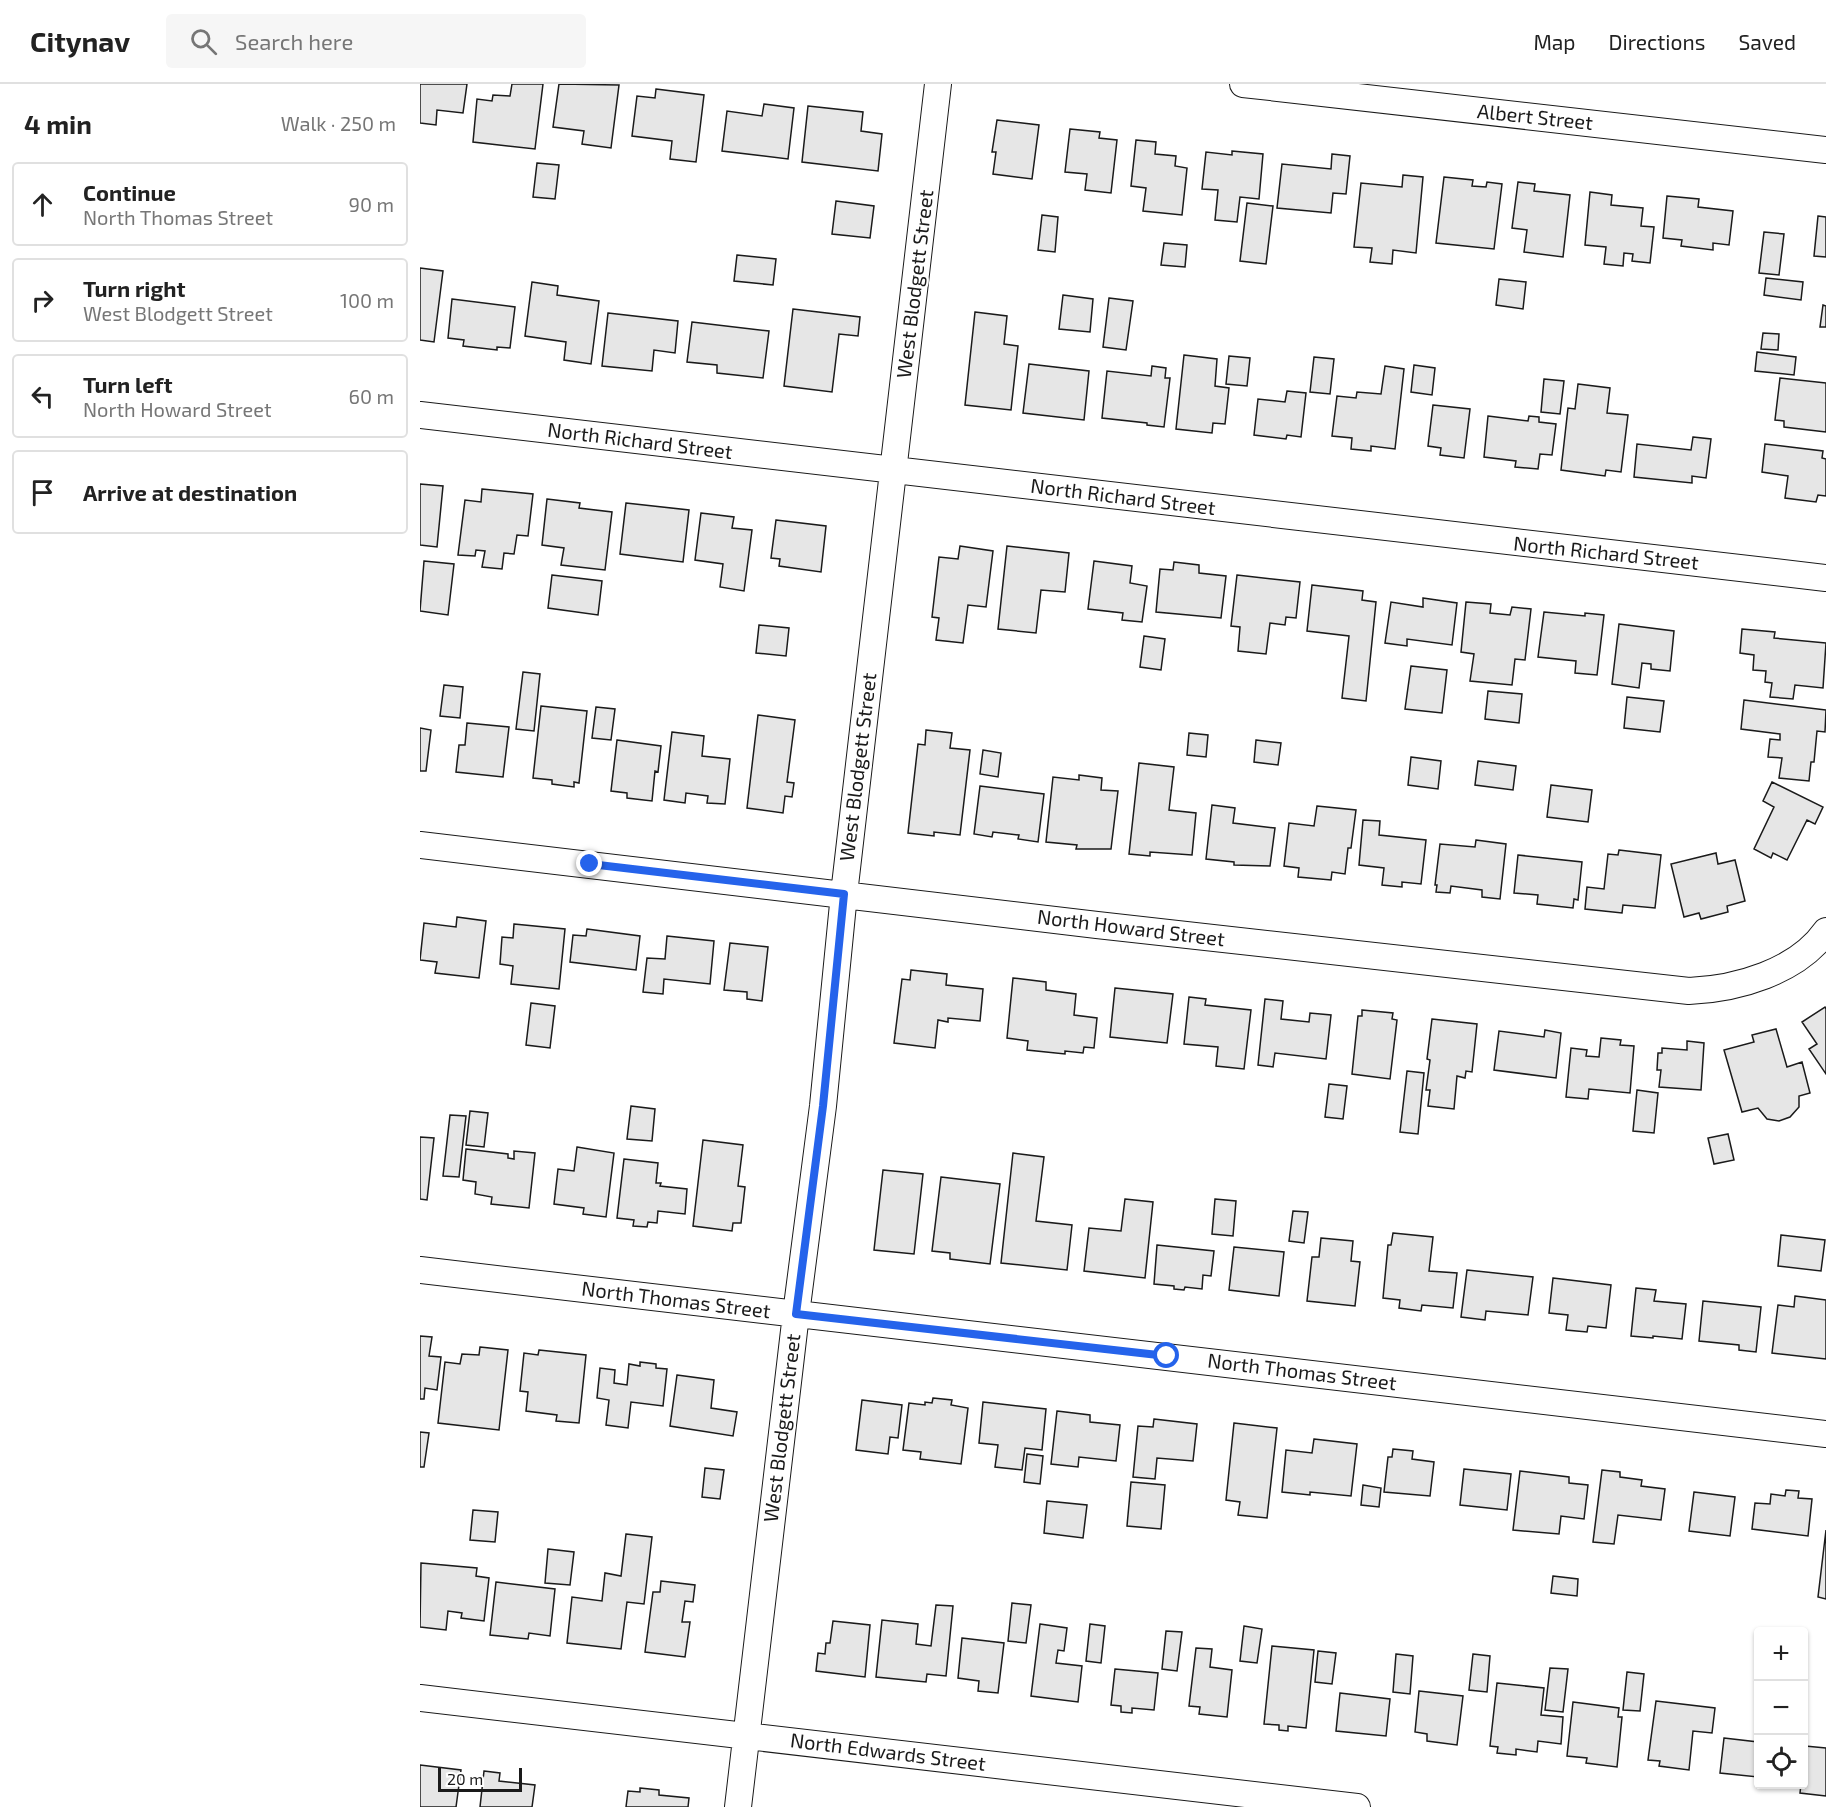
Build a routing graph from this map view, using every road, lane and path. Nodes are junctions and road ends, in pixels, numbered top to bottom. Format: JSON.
{"nodes":[{"id":1,"x":938,"y":84,"type":"edge"},
{"id":2,"x":1243,"y":84,"type":"edge"},
{"id":3,"x":1826,"y":150,"type":"edge"},
{"id":4,"x":420,"y":415,"type":"edge"},
{"id":5,"x":893,"y":470,"type":"junction"},
{"id":6,"x":1826,"y":578,"type":"edge"},
{"id":7,"x":420,"y":845,"type":"edge"},
{"id":8,"x":844,"y":894,"type":"junction"},
{"id":9,"x":1826,"y":931,"type":"edge"},
{"id":10,"x":420,"y":1270,"type":"edge"},
{"id":11,"x":796,"y":1314,"type":"junction"},
{"id":12,"x":1826,"y":1434,"type":"edge"},
{"id":13,"x":420,"y":1698,"type":"edge"},
{"id":14,"x":746,"y":1736,"type":"junction"},
{"id":15,"x":738,"y":1807,"type":"edge"},
{"id":16,"x":1357,"y":1807,"type":"edge"}],
"edges":[{"from":1,"to":5,"type":"street","name":"West Blodgett Street"},
{"from":2,"to":3,"type":"street","name":"Albert Street"},
{"from":4,"to":5,"type":"street","name":"North Richard Street"},
{"from":5,"to":6,"type":"street","name":"North Richard Street"},
{"from":5,"to":8,"type":"street","name":"West Blodgett Street"},
{"from":7,"to":8,"type":"street","name":"North Howard Street"},
{"from":8,"to":9,"type":"street","name":"North Howard Street"},
{"from":8,"to":11,"type":"street","name":"West Blodgett Street"},
{"from":10,"to":11,"type":"street","name":"North Thomas Street"},
{"from":11,"to":12,"type":"street","name":"North Thomas Street"},
{"from":11,"to":14,"type":"street","name":"West Blodgett Street"},
{"from":13,"to":14,"type":"street","name":"North Edwards Street"},
{"from":14,"to":15,"type":"street","name":"West Blodgett Street"},
{"from":14,"to":16,"type":"street","name":"North Edwards Street"}]}
